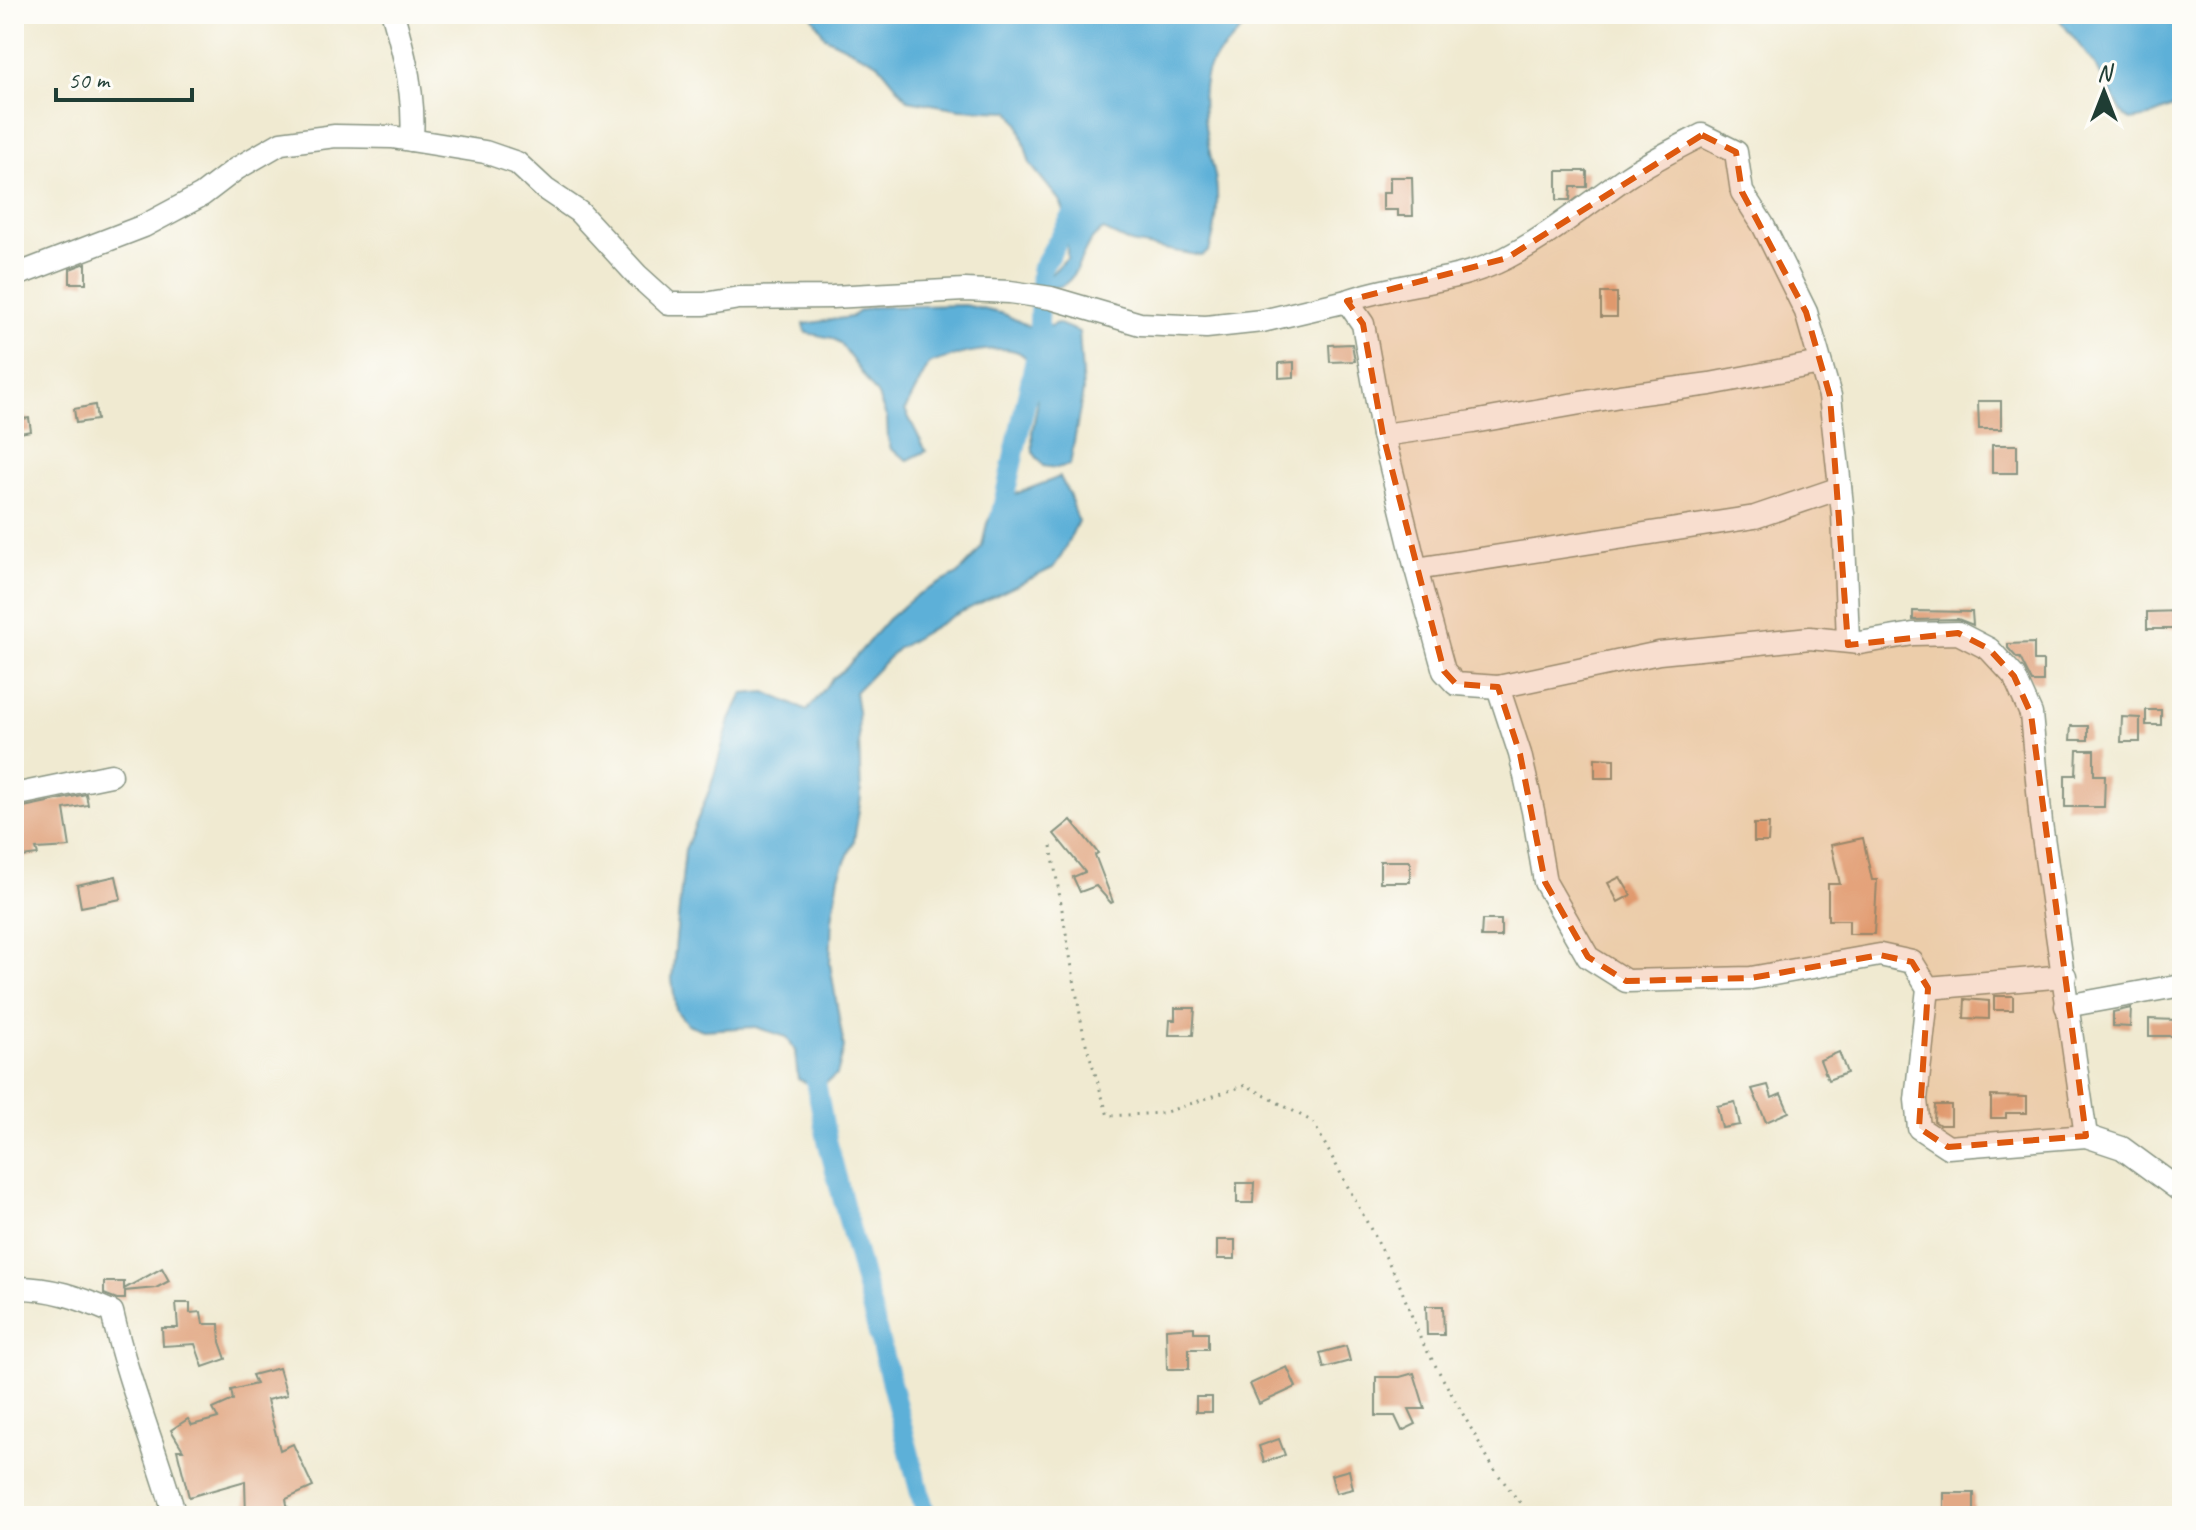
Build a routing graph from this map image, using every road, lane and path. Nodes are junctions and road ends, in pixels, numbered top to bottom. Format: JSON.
{"nodes":[{"id":1,"x":393,"y":14,"type":"edge"},
{"id":2,"x":412,"y":140,"type":"junction"},
{"id":3,"x":14,"y":276,"type":"edge"},
{"id":4,"x":1347,"y":301,"type":"junction"},
{"id":5,"x":1820,"y":363,"type":"junction"},
{"id":6,"x":1383,"y":435,"type":"junction"},
{"id":7,"x":1840,"y":488,"type":"junction"},
{"id":8,"x":1416,"y":569,"type":"junction"},
{"id":9,"x":1848,"y":641,"type":"junction"},
{"id":10,"x":1498,"y":687,"type":"junction"},
{"id":11,"x":111,"y":775,"type":"dead end"},
{"id":12,"x":14,"y":795,"type":"edge"},
{"id":13,"x":1051,"y":846,"type":"dead end"},
{"id":14,"x":2065,"y":976,"type":"junction"},
{"id":15,"x":2182,"y":985,"type":"edge"},
{"id":16,"x":1928,"y":988,"type":"junction"},
{"id":17,"x":2066,"y":1006,"type":"junction"},
{"id":18,"x":2086,"y":1136,"type":"junction"},
{"id":19,"x":2182,"y":1192,"type":"edge"},
{"id":20,"x":14,"y":1288,"type":"edge"},
{"id":21,"x":175,"y":1516,"type":"edge"},
{"id":22,"x":1530,"y":1516,"type":"edge"}],
"edges":[{"from":1,"to":2,"type":"street"},
{"from":2,"to":3,"type":"street"},
{"from":2,"to":4,"type":"street"},
{"from":4,"to":5,"type":"street"},
{"from":4,"to":6,"type":"street"},
{"from":5,"to":6,"type":"street"},
{"from":5,"to":7,"type":"street"},
{"from":6,"to":8,"type":"street"},
{"from":7,"to":8,"type":"street"},
{"from":7,"to":9,"type":"street"},
{"from":8,"to":10,"type":"street"},
{"from":9,"to":10,"type":"street"},
{"from":9,"to":14,"type":"street"},
{"from":10,"to":16,"type":"street"},
{"from":11,"to":12,"type":"street"},
{"from":13,"to":22,"type":"path"},
{"from":14,"to":16,"type":"street"},
{"from":14,"to":17,"type":"street"},
{"from":15,"to":17,"type":"street"},
{"from":16,"to":18,"type":"street"},
{"from":17,"to":18,"type":"street"},
{"from":18,"to":19,"type":"street"},
{"from":20,"to":21,"type":"street"}]}
